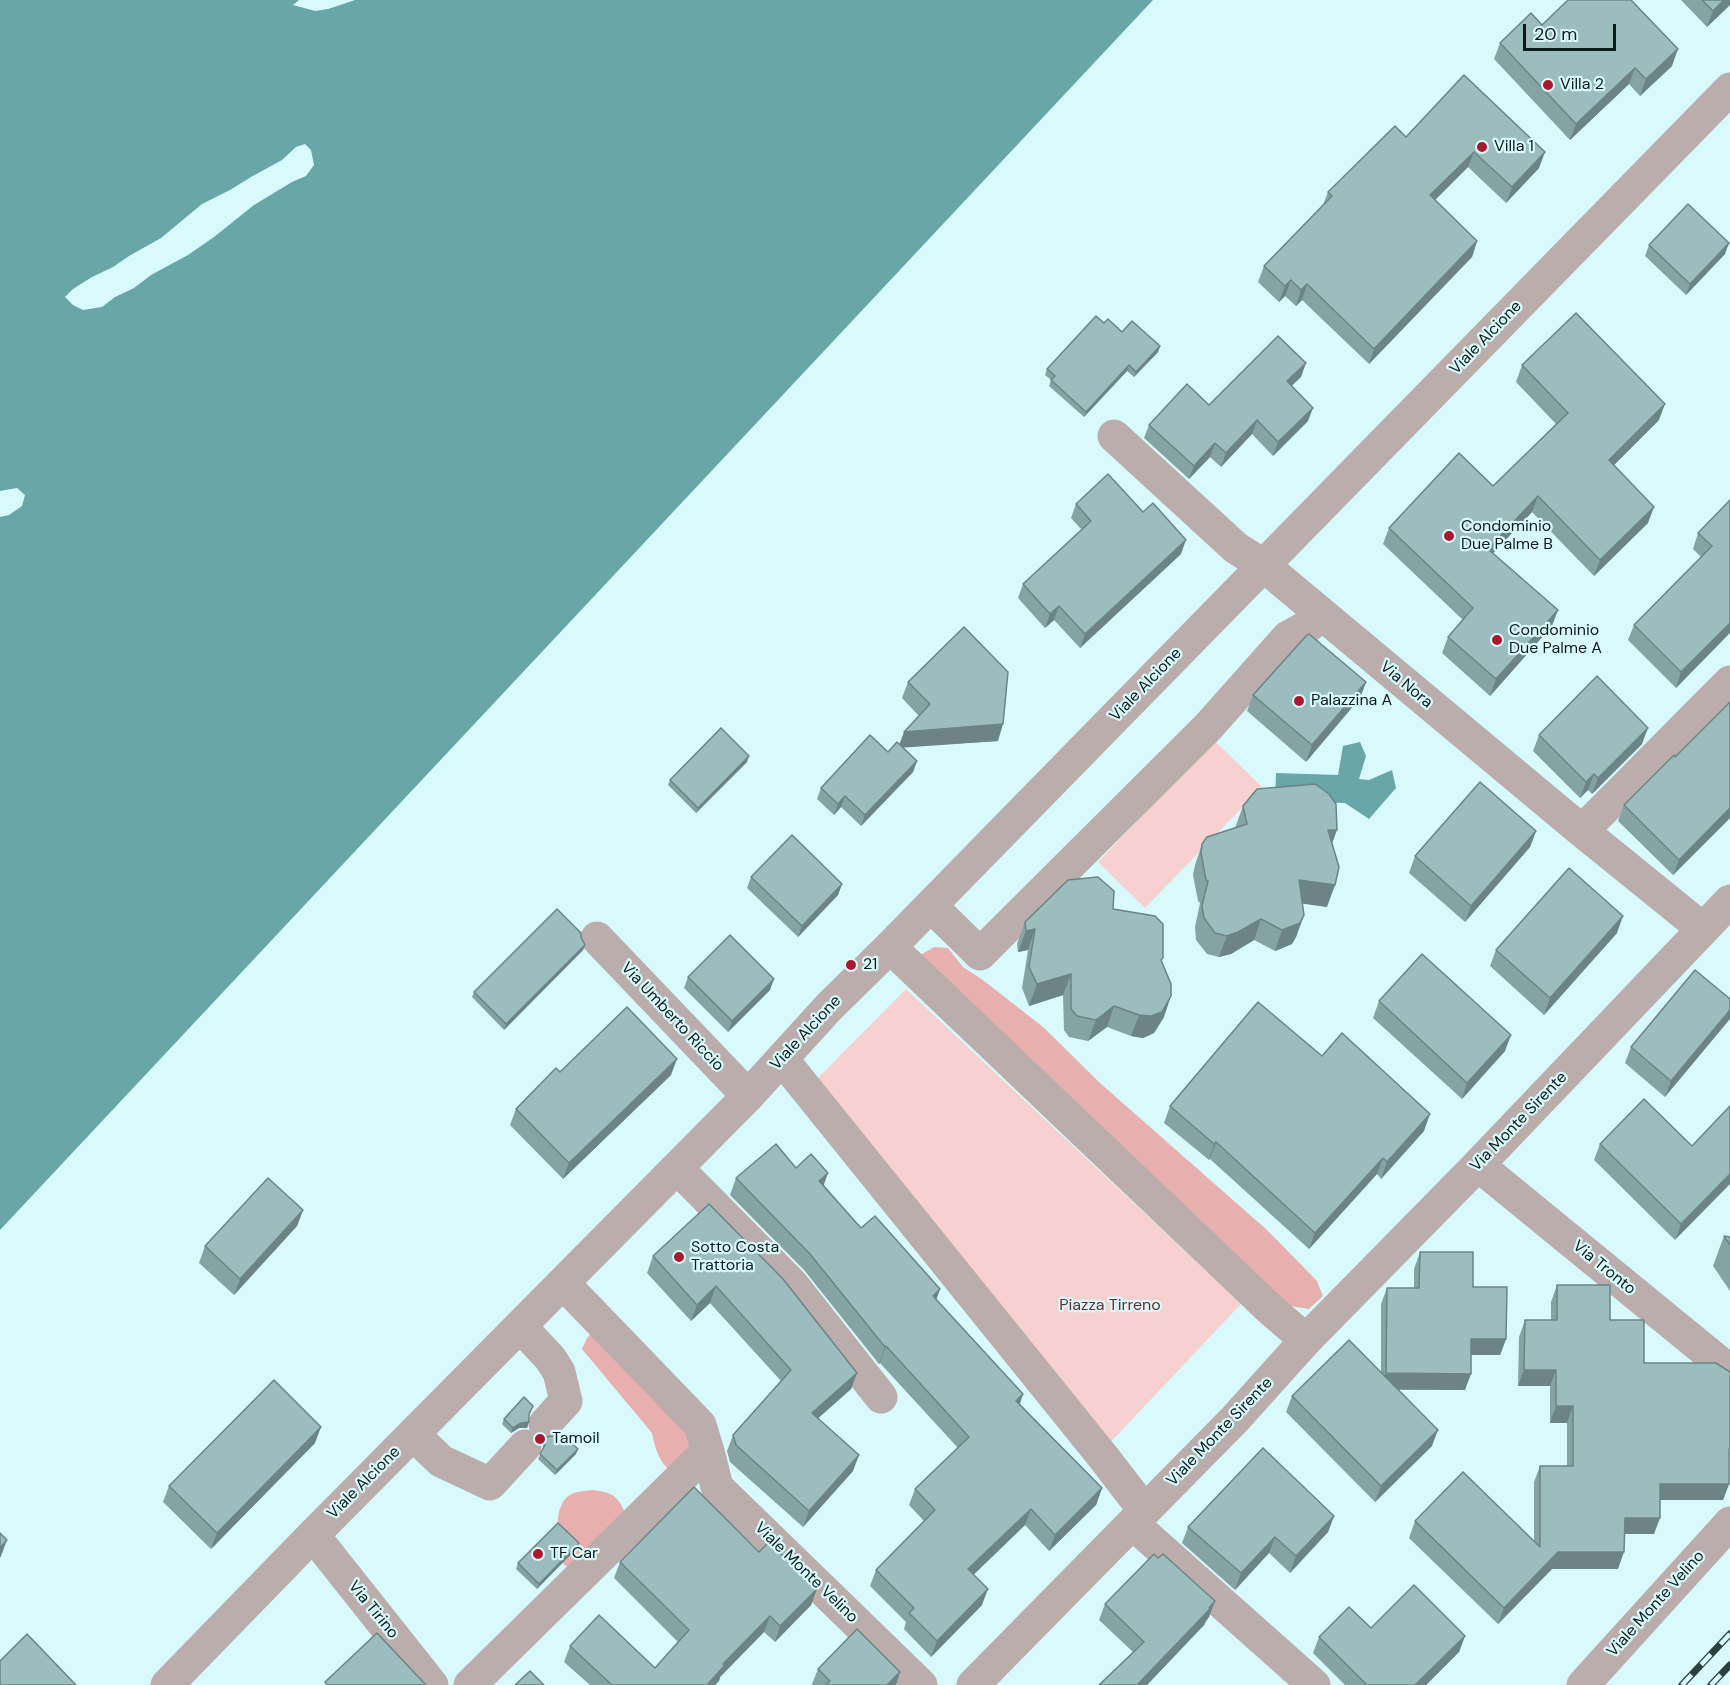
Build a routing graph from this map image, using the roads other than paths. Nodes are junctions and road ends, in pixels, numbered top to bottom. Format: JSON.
{"nodes":[{"id":1,"x":1730,"y":89,"type":"edge"},
{"id":2,"x":1114,"y":436,"type":"dead end"},
{"id":3,"x":1263,"y":565,"type":"junction"},
{"id":4,"x":1320,"y":614,"type":"junction"},
{"id":5,"x":1730,"y":682,"type":"edge"},
{"id":6,"x":1582,"y":831,"type":"junction"},
{"id":7,"x":931,"y":906,"type":"junction"},
{"id":8,"x":1714,"y":925,"type":"edge"},
{"id":9,"x":597,"y":938,"type":"dead end"},
{"id":10,"x":890,"y":947,"type":"junction"},
{"id":11,"x":782,"y":1059,"type":"junction"},
{"id":12,"x":748,"y":1096,"type":"junction"},
{"id":13,"x":1478,"y":1165,"type":"junction"},
{"id":14,"x":677,"y":1168,"type":"junction"},
{"id":15,"x":563,"y":1283,"type":"junction"},
{"id":16,"x":520,"y":1326,"type":"junction"},
{"id":17,"x":1306,"y":1340,"type":"junction"},
{"id":18,"x":1730,"y":1371,"type":"edge"},
{"id":19,"x":881,"y":1397,"type":"dead end"},
{"id":20,"x":413,"y":1434,"type":"junction"},
{"id":21,"x":708,"y":1451,"type":"junction"},
{"id":22,"x":1138,"y":1517,"type":"junction"},
{"id":23,"x":1730,"y":1523,"type":"edge"},
{"id":24,"x":313,"y":1535,"type":"junction"},
{"id":25,"x":167,"y":1685,"type":"edge"},
{"id":26,"x":432,"y":1685,"type":"edge"},
{"id":27,"x":470,"y":1685,"type":"edge"},
{"id":28,"x":921,"y":1685,"type":"edge"},
{"id":29,"x":973,"y":1685,"type":"edge"},
{"id":30,"x":1314,"y":1685,"type":"edge"},
{"id":31,"x":1583,"y":1685,"type":"edge"}],
"edges":[{"from":1,"to":3,"type":"street","name":"Viale Alcione"},
{"from":2,"to":3,"type":"street","name":"Via Nora"},
{"from":3,"to":4,"type":"street","name":"Via Nora"},
{"from":3,"to":7,"type":"street","name":"Viale Alcione"},
{"from":4,"to":6,"type":"street","name":"Via Nora"},
{"from":4,"to":7,"type":"street"},
{"from":5,"to":6,"type":"street"},
{"from":6,"to":8,"type":"street","name":"Via Nora"},
{"from":7,"to":10,"type":"street","name":"Viale Alcione"},
{"from":8,"to":13,"type":"street","name":"Via Monte Sirente"},
{"from":9,"to":12,"type":"street","name":"Via Umberto Riccio"},
{"from":10,"to":11,"type":"street","name":"Viale Alcione"},
{"from":10,"to":17,"type":"street"},
{"from":11,"to":12,"type":"street","name":"Viale Alcione"},
{"from":11,"to":22,"type":"street"},
{"from":12,"to":14,"type":"street","name":"Viale Alcione"},
{"from":13,"to":17,"type":"street","name":"Via Monte Sirente"},
{"from":13,"to":18,"type":"street","name":"Via Tronto"},
{"from":14,"to":15,"type":"street","name":"Viale Alcione"},
{"from":14,"to":19,"type":"street"},
{"from":15,"to":16,"type":"street","name":"Viale Alcione"},
{"from":15,"to":21,"type":"street"},
{"from":16,"to":20,"type":"street","name":"Viale Alcione"},
{"from":16,"to":20,"type":"street"},
{"from":17,"to":22,"type":"street","name":"Viale Monte Sirente"},
{"from":20,"to":24,"type":"street","name":"Viale Alcione"},
{"from":21,"to":27,"type":"street"},
{"from":21,"to":28,"type":"street","name":"Viale Monte Velino"},
{"from":22,"to":29,"type":"street","name":"Viale Monte Sirente"},
{"from":22,"to":30,"type":"street"},
{"from":23,"to":31,"type":"street","name":"Viale Monte Velino"},
{"from":24,"to":25,"type":"street","name":"Viale Alcione"},
{"from":24,"to":26,"type":"street","name":"Via Tirino"}]}
